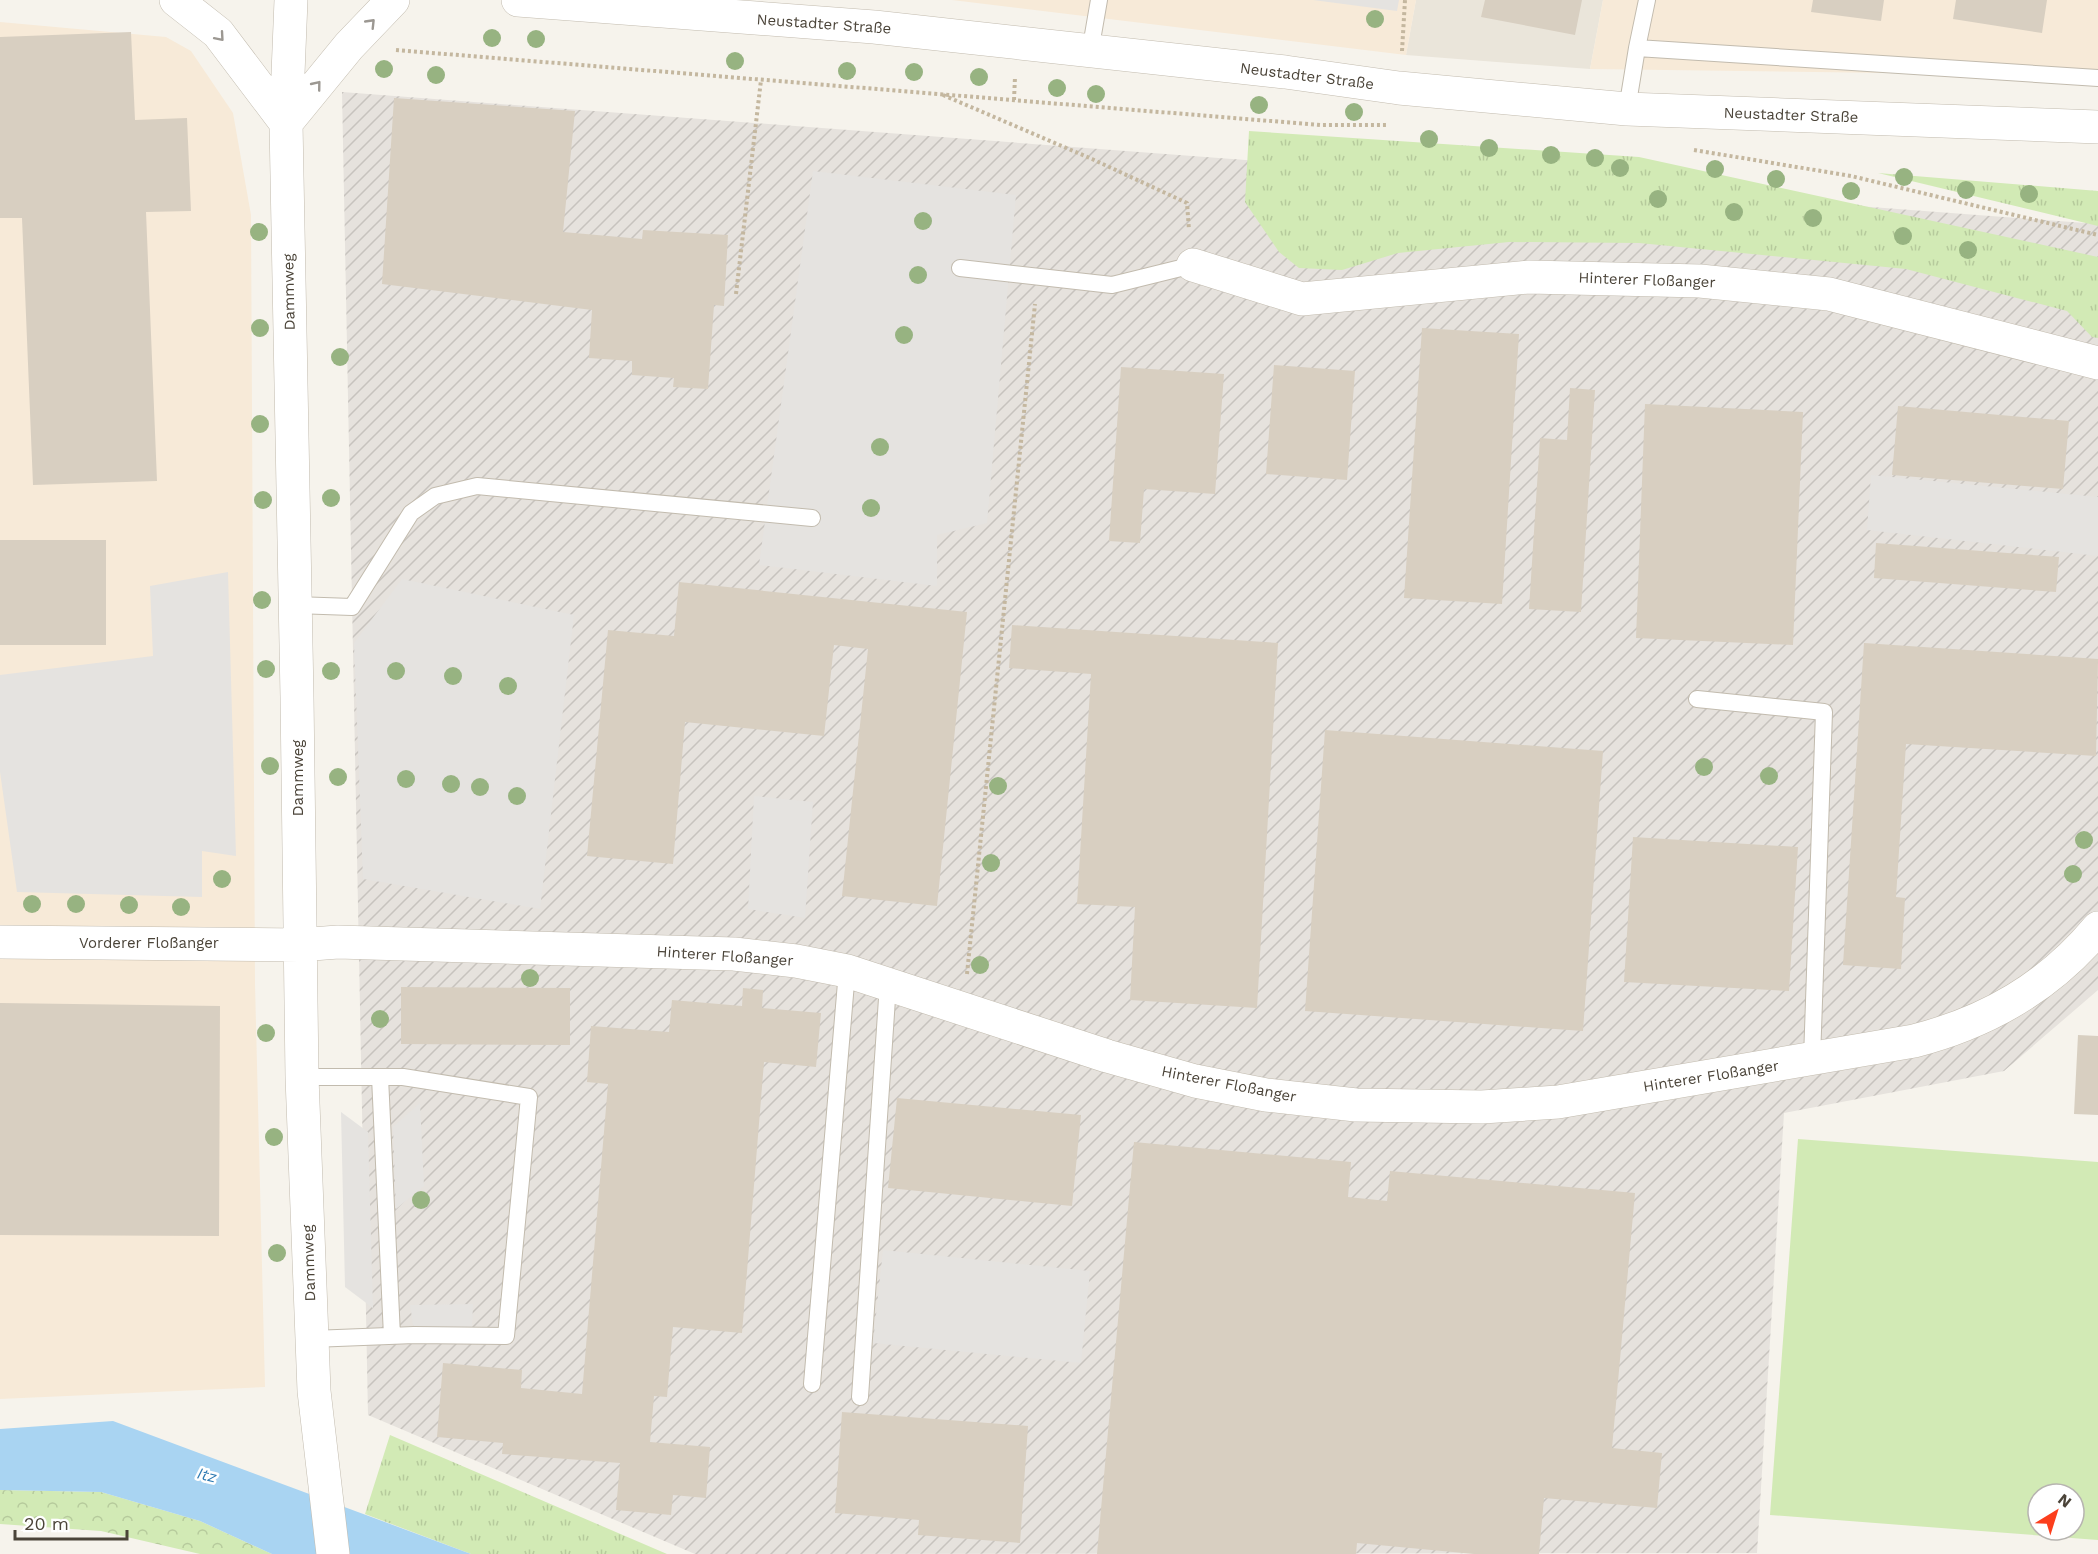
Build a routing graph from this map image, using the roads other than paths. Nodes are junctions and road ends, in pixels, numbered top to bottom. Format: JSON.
{"nodes":[{"id":1,"x":176,"y":0,"type":"edge"},
{"id":2,"x":291,"y":0,"type":"edge"},
{"id":3,"x":393,"y":0,"type":"edge"},
{"id":4,"x":518,"y":0,"type":"edge"},
{"id":5,"x":1099,"y":0,"type":"edge"},
{"id":6,"x":1647,"y":0,"type":"edge"},
{"id":7,"x":1637,"y":48,"type":"junction"},
{"id":8,"x":1090,"y":52,"type":"junction"},
{"id":9,"x":2098,"y":78,"type":"edge"},
{"id":10,"x":1627,"y":109,"type":"junction"},
{"id":11,"x":286,"y":123,"type":"junction"},
{"id":12,"x":2098,"y":127,"type":"edge"},
{"id":13,"x":1193,"y":265,"type":"joint"},
{"id":14,"x":960,"y":268,"type":"dead end"},
{"id":15,"x":2098,"y":363,"type":"edge"},
{"id":16,"x":812,"y":518,"type":"dead end"},
{"id":17,"x":294,"y":605,"type":"junction"},
{"id":18,"x":1697,"y":699,"type":"dead end"},
{"id":19,"x":2096,"y":934,"type":"edge"},
{"id":20,"x":0,"y":942,"type":"edge"},
{"id":21,"x":299,"y":945,"type":"junction"},
{"id":22,"x":847,"y":971,"type":"junction"},
{"id":23,"x":888,"y":984,"type":"junction"},
{"id":24,"x":1812,"y":1059,"type":"junction"},
{"id":25,"x":302,"y":1077,"type":"junction"},
{"id":26,"x":380,"y":1077,"type":"junction"},
{"id":27,"x":392,"y":1336,"type":"junction"},
{"id":28,"x":312,"y":1339,"type":"junction"},
{"id":29,"x":812,"y":1384,"type":"dead end"},
{"id":30,"x":860,"y":1397,"type":"dead end"},
{"id":31,"x":333,"y":1554,"type":"edge"}],
"edges":[{"from":1,"to":11,"type":"street","one_way":true},
{"from":2,"to":11,"type":"street","name":"Dammweg"},
{"from":11,"to":3,"type":"street","one_way":true},
{"from":4,"to":8,"type":"street","name":"Neustadter Straße"},
{"from":5,"to":8,"type":"lane"},
{"from":6,"to":7,"type":"lane"},
{"from":7,"to":9,"type":"lane"},
{"from":7,"to":10,"type":"lane"},
{"from":8,"to":10,"type":"street","name":"Neustadter Straße"},
{"from":10,"to":12,"type":"street","name":"Neustadter Straße"},
{"from":11,"to":17,"type":"street","name":"Dammweg"},
{"from":13,"to":14,"type":"lane"},
{"from":13,"to":15,"type":"street","name":"Hinterer Floßanger"},
{"from":16,"to":17,"type":"lane"},
{"from":17,"to":21,"type":"street","name":"Dammweg"},
{"from":18,"to":24,"type":"lane"},
{"from":19,"to":24,"type":"street","name":"Hinterer Floßanger"},
{"from":20,"to":21,"type":"street","name":"Vorderer Floßanger"},
{"from":21,"to":22,"type":"street","name":"Hinterer Floßanger"},
{"from":21,"to":25,"type":"street","name":"Dammweg"},
{"from":22,"to":23,"type":"street","name":"Hinterer Floßanger"},
{"from":22,"to":29,"type":"lane"},
{"from":23,"to":24,"type":"street","name":"Hinterer Floßanger"},
{"from":23,"to":30,"type":"lane"},
{"from":25,"to":26,"type":"lane"},
{"from":25,"to":28,"type":"street","name":"Dammweg"},
{"from":26,"to":27,"type":"lane"},
{"from":26,"to":27,"type":"lane"},
{"from":27,"to":28,"type":"lane"},
{"from":28,"to":31,"type":"street","name":"Dammweg"}]}
